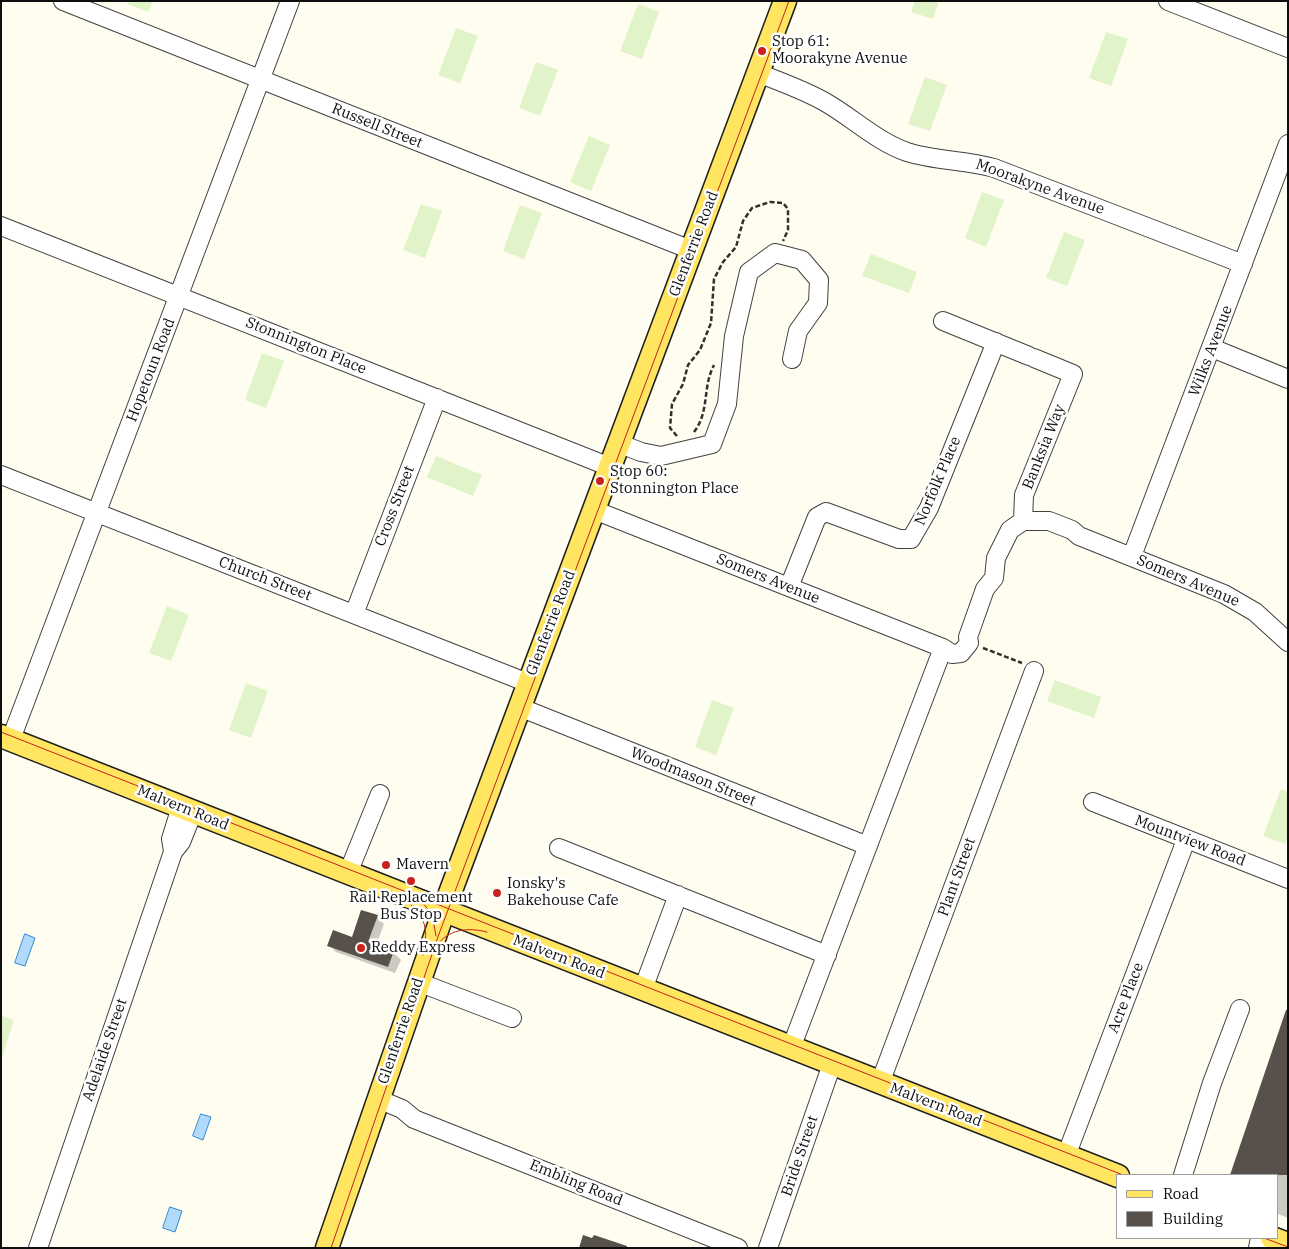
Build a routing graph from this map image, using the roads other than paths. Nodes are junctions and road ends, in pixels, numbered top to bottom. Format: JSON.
{"nodes":[{"id":1,"x":63,"y":1,"type":"edge"},
{"id":2,"x":290,"y":1,"type":"edge"},
{"id":3,"x":785,"y":1,"type":"edge"},
{"id":4,"x":1168,"y":1,"type":"edge"},
{"id":5,"x":1288,"y":48,"type":"edge"},
{"id":6,"x":758,"y":73,"type":"junction"},
{"id":7,"x":261,"y":80,"type":"junction"},
{"id":8,"x":1288,"y":144,"type":"edge"},
{"id":9,"x":1,"y":226,"type":"edge"},
{"id":10,"x":691,"y":250,"type":"junction"},
{"id":11,"x":1243,"y":264,"type":"junction"},
{"id":12,"x":179,"y":296,"type":"junction"},
{"id":13,"x":943,"y":321,"type":"dead end"},
{"id":14,"x":996,"y":342,"type":"junction"},
{"id":15,"x":1212,"y":348,"type":"junction"},
{"id":16,"x":792,"y":359,"type":"dead end"},
{"id":17,"x":1288,"y":379,"type":"edge"},
{"id":18,"x":437,"y":398,"type":"junction"},
{"id":19,"x":618,"y":443,"type":"junction"},
{"id":20,"x":610,"y":467,"type":"junction"},
{"id":21,"x":1,"y":476,"type":"edge"},
{"id":22,"x":594,"y":510,"type":"junction"},
{"id":23,"x":96,"y":513,"type":"junction"},
{"id":24,"x":1031,"y":521,"type":"junction"},
{"id":25,"x":1132,"y":556,"type":"junction"},
{"id":26,"x":789,"y":587,"type":"junction"},
{"id":27,"x":354,"y":614,"type":"junction"},
{"id":28,"x":1288,"y":642,"type":"edge"},
{"id":29,"x":943,"y":648,"type":"junction"},
{"id":30,"x":1032,"y":668,"type":"road end"},
{"id":31,"x":528,"y":683,"type":"junction"},
{"id":32,"x":519,"y":707,"type":"junction"},
{"id":33,"x":6,"y":737,"type":"edge"},
{"id":34,"x":380,"y":794,"type":"dead end"},
{"id":35,"x":1093,"y":802,"type":"dead end"},
{"id":36,"x":187,"y":810,"type":"junction"},
{"id":37,"x":1186,"y":840,"type":"junction"},
{"id":38,"x":868,"y":846,"type":"junction"},
{"id":39,"x":560,"y":848,"type":"dead end"},
{"id":40,"x":348,"y":873,"type":"junction"},
{"id":41,"x":1288,"y":879,"type":"edge"},
{"id":42,"x":678,"y":896,"type":"junction"},
{"id":43,"x":444,"y":911,"type":"junction"},
{"id":44,"x":826,"y":955,"type":"junction"},
{"id":45,"x":418,"y":982,"type":"junction"},
{"id":46,"x":643,"y":989,"type":"junction"},
{"id":47,"x":1240,"y":1008,"type":"dead end"},
{"id":48,"x":512,"y":1018,"type":"dead end"},
{"id":49,"x":791,"y":1048,"type":"junction"},
{"id":50,"x":832,"y":1064,"type":"junction"},
{"id":51,"x":880,"y":1083,"type":"junction"},
{"id":52,"x":376,"y":1106,"type":"junction"},
{"id":53,"x":1066,"y":1156,"type":"junction"},
{"id":54,"x":1183,"y":1174,"type":"edge"},
{"id":55,"x":1116,"y":1175,"type":"edge"},
{"id":56,"x":1275,"y":1242,"type":"edge"},
{"id":57,"x":38,"y":1248,"type":"edge"},
{"id":58,"x":327,"y":1248,"type":"edge"},
{"id":59,"x":738,"y":1248,"type":"edge"},
{"id":60,"x":768,"y":1248,"type":"edge"},
{"id":61,"x":1258,"y":1248,"type":"edge"}],
"edges":[{"from":1,"to":7,"type":"street","name":"Russell Street"},
{"from":2,"to":7,"type":"street","name":"Hopetoun Road"},
{"from":3,"to":6,"type":"main road","name":"Glenferrie Road"},
{"from":4,"to":5,"type":"street"},
{"from":6,"to":10,"type":"main road","name":"Glenferrie Road"},
{"from":6,"to":11,"type":"street","name":"Moorakyne Avenue"},
{"from":7,"to":10,"type":"street","name":"Russell Street"},
{"from":7,"to":12,"type":"street","name":"Hopetoun Road"},
{"from":8,"to":11,"type":"street","name":"Wilks Avenue"},
{"from":9,"to":12,"type":"street","name":"Stonnington Place"},
{"from":10,"to":19,"type":"main road","name":"Glenferrie Road"},
{"from":11,"to":15,"type":"street","name":"Wilks Avenue"},
{"from":12,"to":18,"type":"street","name":"Stonnington Place"},
{"from":12,"to":23,"type":"street","name":"Hopetoun Road"},
{"from":13,"to":14,"type":"street"},
{"from":14,"to":24,"type":"street","name":"Banksia Way"},
{"from":14,"to":26,"type":"street","name":"Norfolk Place"},
{"from":15,"to":17,"type":"street"},
{"from":15,"to":25,"type":"street","name":"Wilks Avenue"},
{"from":16,"to":19,"type":"street"},
{"from":18,"to":20,"type":"street","name":"Stonnington Place"},
{"from":18,"to":27,"type":"street","name":"Cross Street"},
{"from":19,"to":20,"type":"main road","name":"Glenferrie Road"},
{"from":20,"to":22,"type":"main road","name":"Glenferrie Road"},
{"from":21,"to":23,"type":"street","name":"Church Street"},
{"from":22,"to":26,"type":"street","name":"Somers Avenue"},
{"from":22,"to":31,"type":"main road","name":"Glenferrie Road"},
{"from":23,"to":27,"type":"street","name":"Church Street"},
{"from":23,"to":33,"type":"street","name":"Hopetoun Road"},
{"from":24,"to":25,"type":"street","name":"Somers Avenue"},
{"from":24,"to":29,"type":"street","name":"Somers Avenue"},
{"from":25,"to":28,"type":"street","name":"Somers Avenue"},
{"from":26,"to":29,"type":"street","name":"Somers Avenue"},
{"from":27,"to":31,"type":"street","name":"Church Street"},
{"from":29,"to":38,"type":"street"},
{"from":30,"to":51,"type":"street","name":"Plant Street"},
{"from":31,"to":32,"type":"main road","name":"Glenferrie Road"},
{"from":32,"to":38,"type":"street","name":"Woodmason Street"},
{"from":32,"to":43,"type":"main road","name":"Glenferrie Road"},
{"from":33,"to":36,"type":"main road","name":"Malvern Road"},
{"from":34,"to":40,"type":"street"},
{"from":35,"to":37,"type":"street","name":"Mountview Road"},
{"from":36,"to":40,"type":"main road","name":"Malvern Road"},
{"from":36,"to":57,"type":"street","name":"Adelaide Street"},
{"from":37,"to":41,"type":"street","name":"Mountview Road"},
{"from":37,"to":53,"type":"street","name":"Acre Place"},
{"from":38,"to":44,"type":"street"},
{"from":39,"to":42,"type":"street"},
{"from":40,"to":43,"type":"main road","name":"Malvern Road"},
{"from":42,"to":44,"type":"street"},
{"from":42,"to":46,"type":"street"},
{"from":43,"to":45,"type":"main road","name":"Glenferrie Road"},
{"from":43,"to":46,"type":"main road","name":"Malvern Road"},
{"from":44,"to":49,"type":"street"},
{"from":45,"to":48,"type":"street"},
{"from":45,"to":52,"type":"main road","name":"Glenferrie Road"},
{"from":46,"to":49,"type":"main road","name":"Malvern Road"},
{"from":47,"to":54,"type":"street"},
{"from":49,"to":50,"type":"main road","name":"Malvern Road"},
{"from":50,"to":51,"type":"main road","name":"Malvern Road"},
{"from":50,"to":60,"type":"street","name":"Bride Street"},
{"from":51,"to":53,"type":"main road","name":"Malvern Road"},
{"from":52,"to":58,"type":"main road","name":"Glenferrie Road"},
{"from":52,"to":59,"type":"street","name":"Embling Road"},
{"from":53,"to":55,"type":"main road","name":"Malvern Road"},
{"from":56,"to":61,"type":"street"}]}
